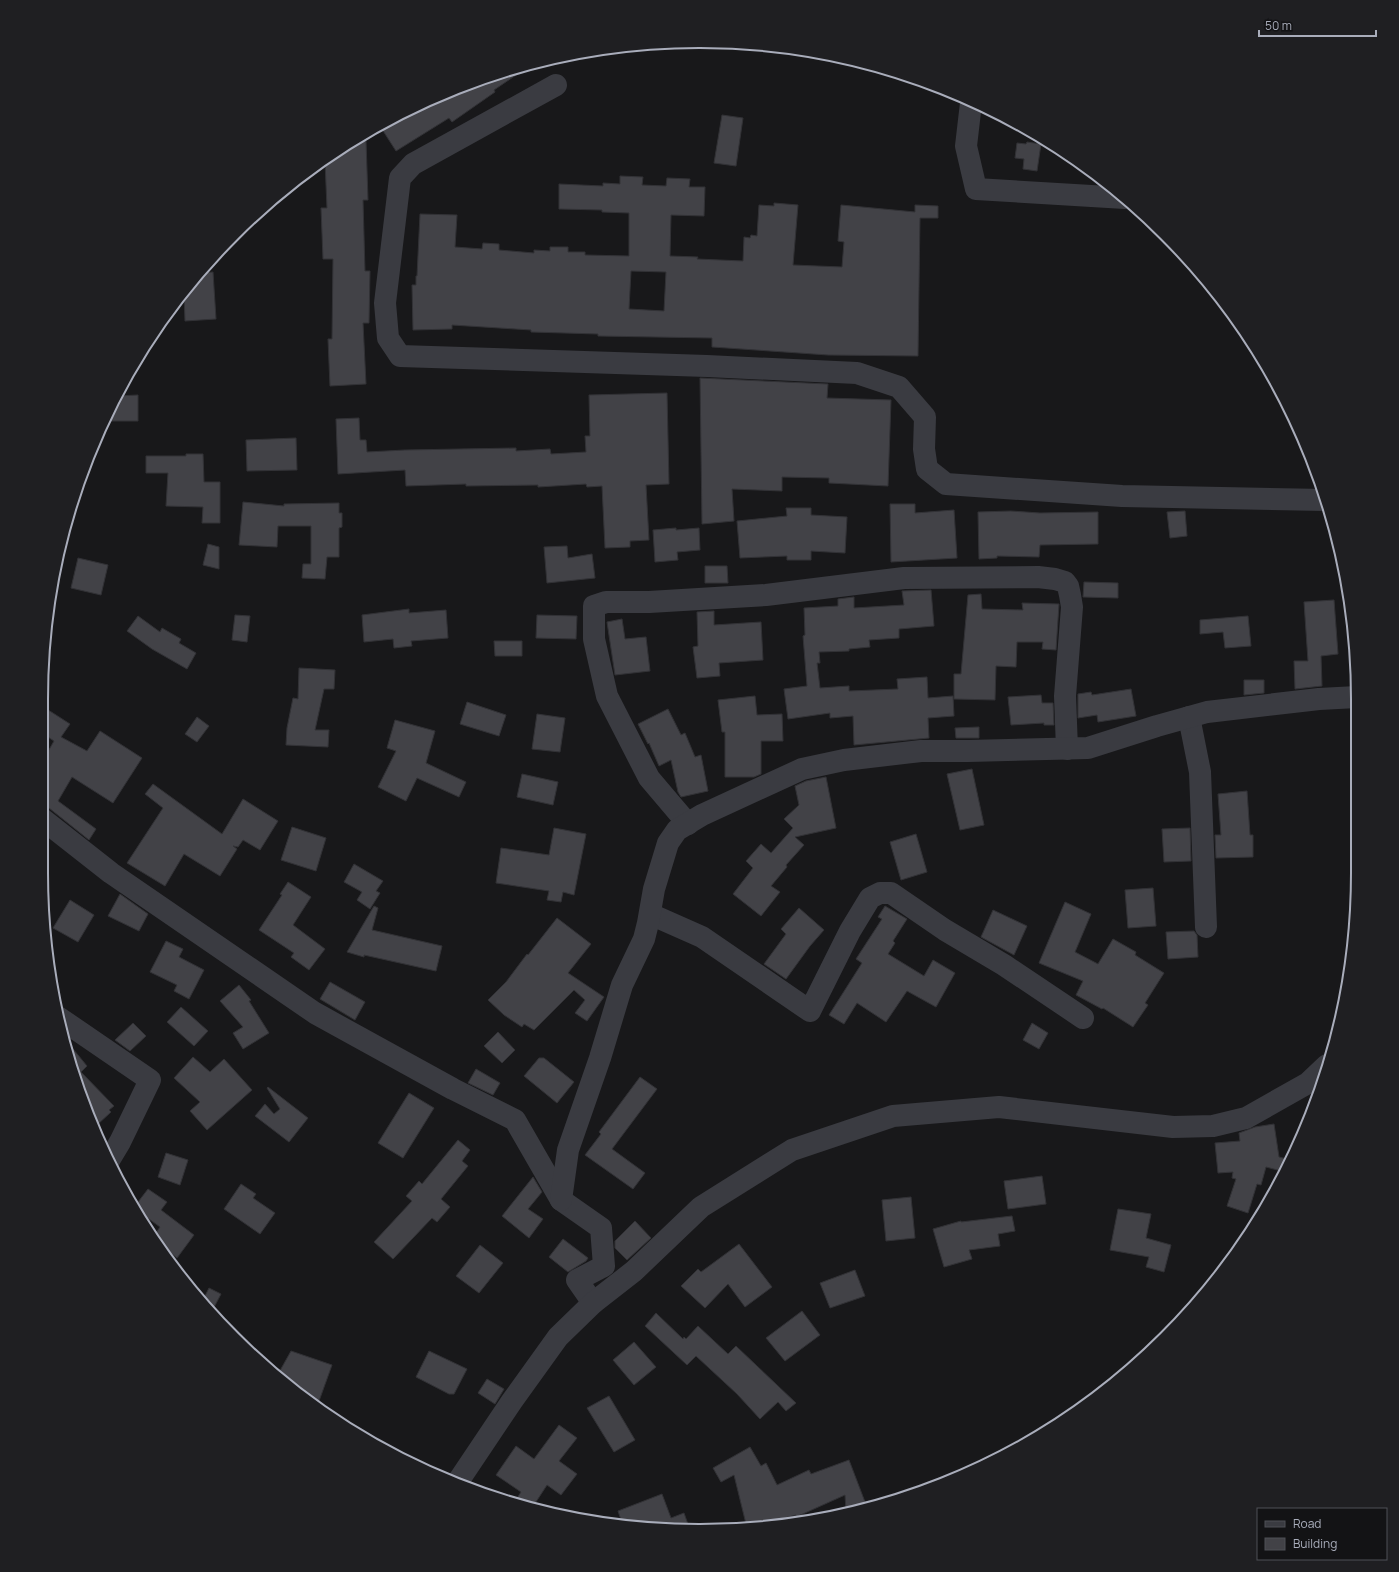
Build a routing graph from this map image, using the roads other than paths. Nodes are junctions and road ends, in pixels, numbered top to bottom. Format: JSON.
{"nodes":[{"id":1,"x":556,"y":86,"type":"dead end"},
{"id":2,"x":970,"y":107,"type":"edge"},
{"id":3,"x":1113,"y":197,"type":"edge"},
{"id":4,"x":1319,"y":500,"type":"edge"},
{"id":5,"x":1351,"y":697,"type":"edge"},
{"id":6,"x":1189,"y":717,"type":"junction"},
{"id":7,"x":1067,"y":750,"type":"junction"},
{"id":8,"x":48,"y":824,"type":"edge"},
{"id":9,"x":688,"y":824,"type":"junction"},
{"id":10,"x":650,"y":914,"type":"junction"},
{"id":11,"x":1206,"y":927,"type":"dead end"},
{"id":12,"x":1083,"y":1018,"type":"dead end"},
{"id":13,"x":66,"y":1022,"type":"edge"},
{"id":14,"x":1319,"y":1073,"type":"edge"},
{"id":15,"x":112,"y":1155,"type":"edge"},
{"id":16,"x":561,"y":1200,"type":"junction"},
{"id":17,"x":593,"y":1303,"type":"junction"},
{"id":18,"x":460,"y":1478,"type":"edge"}],
"edges":[{"from":1,"to":4,"type":"street"},
{"from":2,"to":3,"type":"street"},
{"from":5,"to":6,"type":"street"},
{"from":6,"to":7,"type":"street"},
{"from":6,"to":11,"type":"street"},
{"from":7,"to":9,"type":"street"},
{"from":7,"to":9,"type":"street"},
{"from":8,"to":16,"type":"street"},
{"from":9,"to":10,"type":"street"},
{"from":10,"to":12,"type":"street"},
{"from":10,"to":16,"type":"street"},
{"from":13,"to":15,"type":"street"},
{"from":14,"to":17,"type":"street"},
{"from":16,"to":17,"type":"street"},
{"from":17,"to":18,"type":"street"}]}
